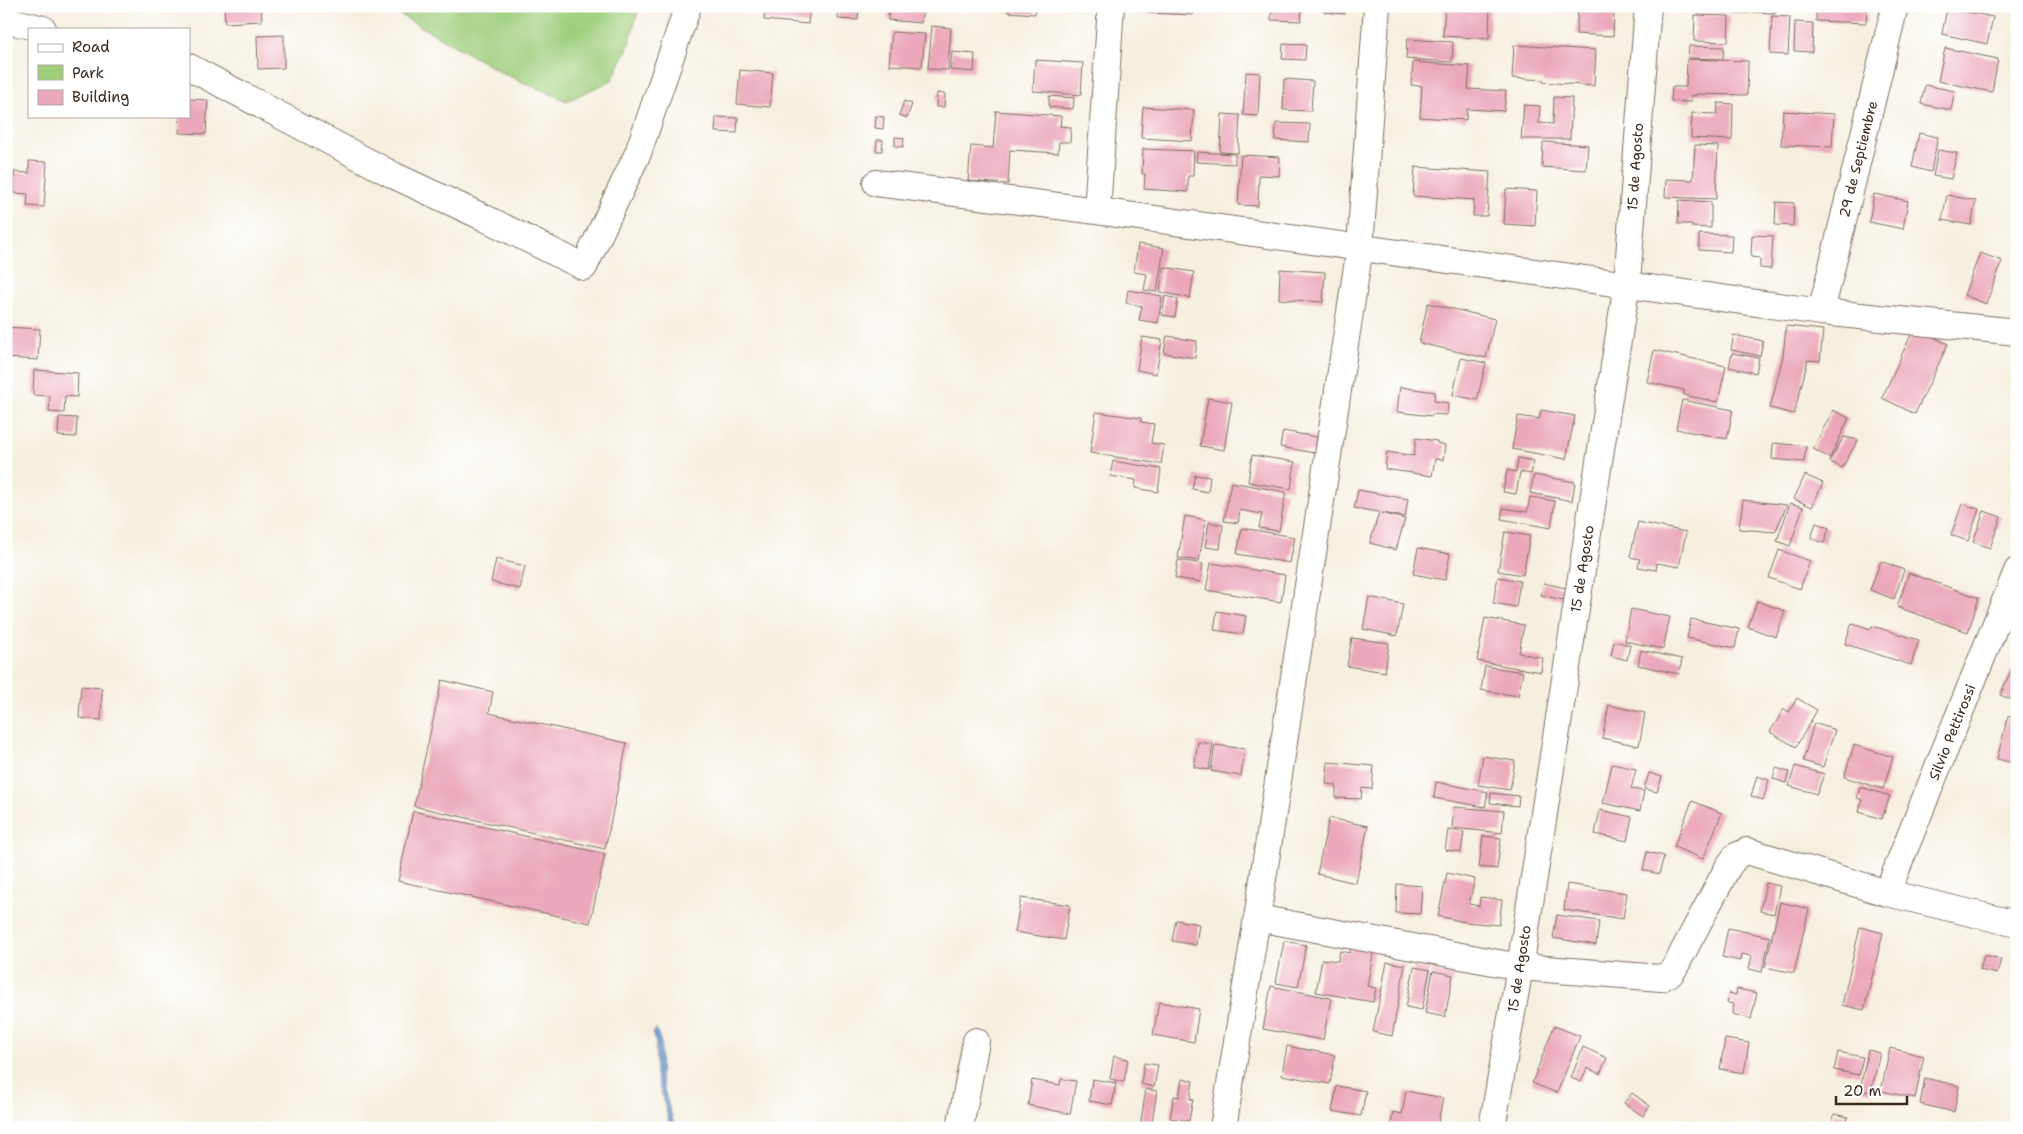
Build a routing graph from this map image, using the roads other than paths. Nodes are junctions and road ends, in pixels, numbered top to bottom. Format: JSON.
{"nodes":[{"id":1,"x":688,"y":6,"type":"edge"},
{"id":2,"x":1111,"y":6,"type":"edge"},
{"id":3,"x":1377,"y":6,"type":"edge"},
{"id":4,"x":1648,"y":6,"type":"edge"},
{"id":5,"x":1895,"y":6,"type":"edge"},
{"id":6,"x":6,"y":20,"type":"edge"},
{"id":7,"x":39,"y":28,"type":"edge"},
{"id":8,"x":190,"y":68,"type":"edge"},
{"id":9,"x":876,"y":183,"type":"dead end"},
{"id":10,"x":1097,"y":211,"type":"junction"},
{"id":11,"x":1360,"y":247,"type":"junction"},
{"id":12,"x":1627,"y":283,"type":"junction"},
{"id":13,"x":1821,"y":312,"type":"junction"},
{"id":14,"x":2017,"y":332,"type":"edge"},
{"id":15,"x":2017,"y":572,"type":"edge"},
{"id":16,"x":2006,"y":628,"type":"edge"},
{"id":17,"x":1887,"y":893,"type":"junction"},
{"id":18,"x":1257,"y":918,"type":"junction"},
{"id":19,"x":2017,"y":924,"type":"edge"},
{"id":20,"x":1520,"y":967,"type":"junction"},
{"id":21,"x":976,"y":1041,"type":"dead end"},
{"id":22,"x":960,"y":1128,"type":"edge"},
{"id":23,"x":1223,"y":1128,"type":"edge"},
{"id":24,"x":1492,"y":1128,"type":"edge"}],
"edges":[{"from":1,"to":8,"type":"street"},
{"from":2,"to":10,"type":"street"},
{"from":3,"to":11,"type":"street"},
{"from":4,"to":12,"type":"street","name":"15 de Agosto"},
{"from":5,"to":13,"type":"street","name":"29 de Septiembre"},
{"from":6,"to":7,"type":"street"},
{"from":9,"to":10,"type":"street"},
{"from":10,"to":11,"type":"street"},
{"from":11,"to":12,"type":"street"},
{"from":11,"to":18,"type":"street"},
{"from":12,"to":13,"type":"street"},
{"from":12,"to":20,"type":"street","name":"15 de Agosto"},
{"from":13,"to":14,"type":"street"},
{"from":15,"to":16,"type":"street","name":"Silvio Pettirossi"},
{"from":16,"to":17,"type":"street","name":"Silvio Pettirossi"},
{"from":17,"to":19,"type":"street"},
{"from":17,"to":20,"type":"street"},
{"from":18,"to":20,"type":"street"},
{"from":18,"to":23,"type":"street"},
{"from":20,"to":24,"type":"street","name":"15 de Agosto"},
{"from":21,"to":22,"type":"street"}]}
